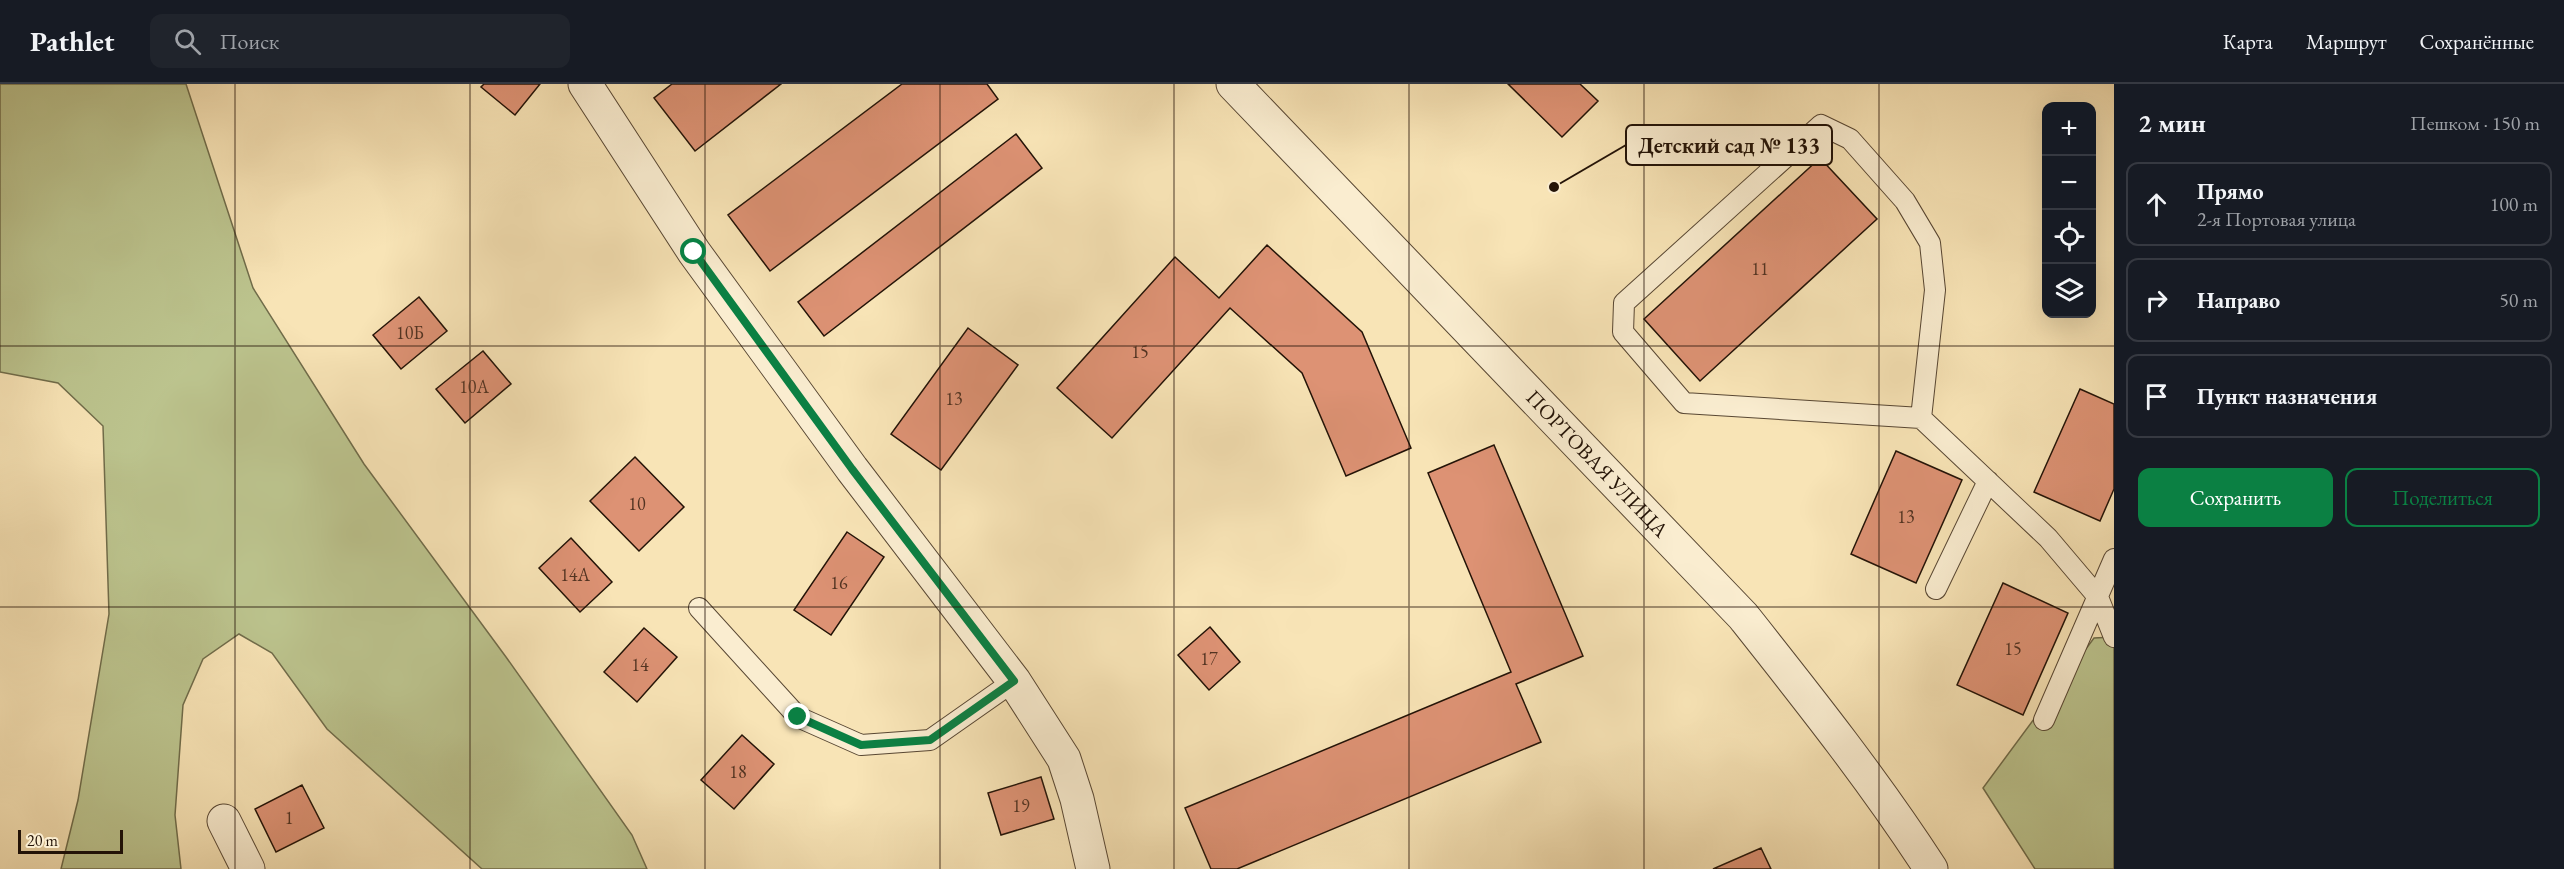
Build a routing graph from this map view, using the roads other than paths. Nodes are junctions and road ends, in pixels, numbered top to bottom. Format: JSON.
{"nodes":[{"id":1,"x":585,"y":84,"type":"edge"},
{"id":2,"x":1233,"y":84,"type":"edge"},
{"id":3,"x":1921,"y":418,"type":"junction"},
{"id":4,"x":1988,"y":481,"type":"junction"},
{"id":5,"x":2114,"y":559,"type":"edge"},
{"id":6,"x":1936,"y":588,"type":"dead end"},
{"id":7,"x":2098,"y":597,"type":"junction"},
{"id":8,"x":699,"y":608,"type":"dead end"},
{"id":9,"x":2114,"y":637,"type":"edge"},
{"id":10,"x":1014,"y":681,"type":"junction"},
{"id":11,"x":2044,"y":720,"type":"dead end"},
{"id":12,"x":224,"y":821,"type":"dead end"},
{"id":13,"x":248,"y":869,"type":"edge"},
{"id":14,"x":1093,"y":869,"type":"edge"},
{"id":15,"x":1931,"y":869,"type":"edge"}],
"edges":[{"from":1,"to":10,"type":"street"},
{"from":2,"to":15,"type":"street","name":"ПОРТОВАЯ УЛИЦА"},
{"from":3,"to":3,"type":"lane"},
{"from":3,"to":4,"type":"lane"},
{"from":4,"to":6,"type":"lane"},
{"from":4,"to":7,"type":"lane"},
{"from":5,"to":7,"type":"lane"},
{"from":7,"to":9,"type":"lane"},
{"from":7,"to":11,"type":"lane"},
{"from":8,"to":10,"type":"lane"},
{"from":10,"to":14,"type":"street"},
{"from":12,"to":13,"type":"street"}]}
